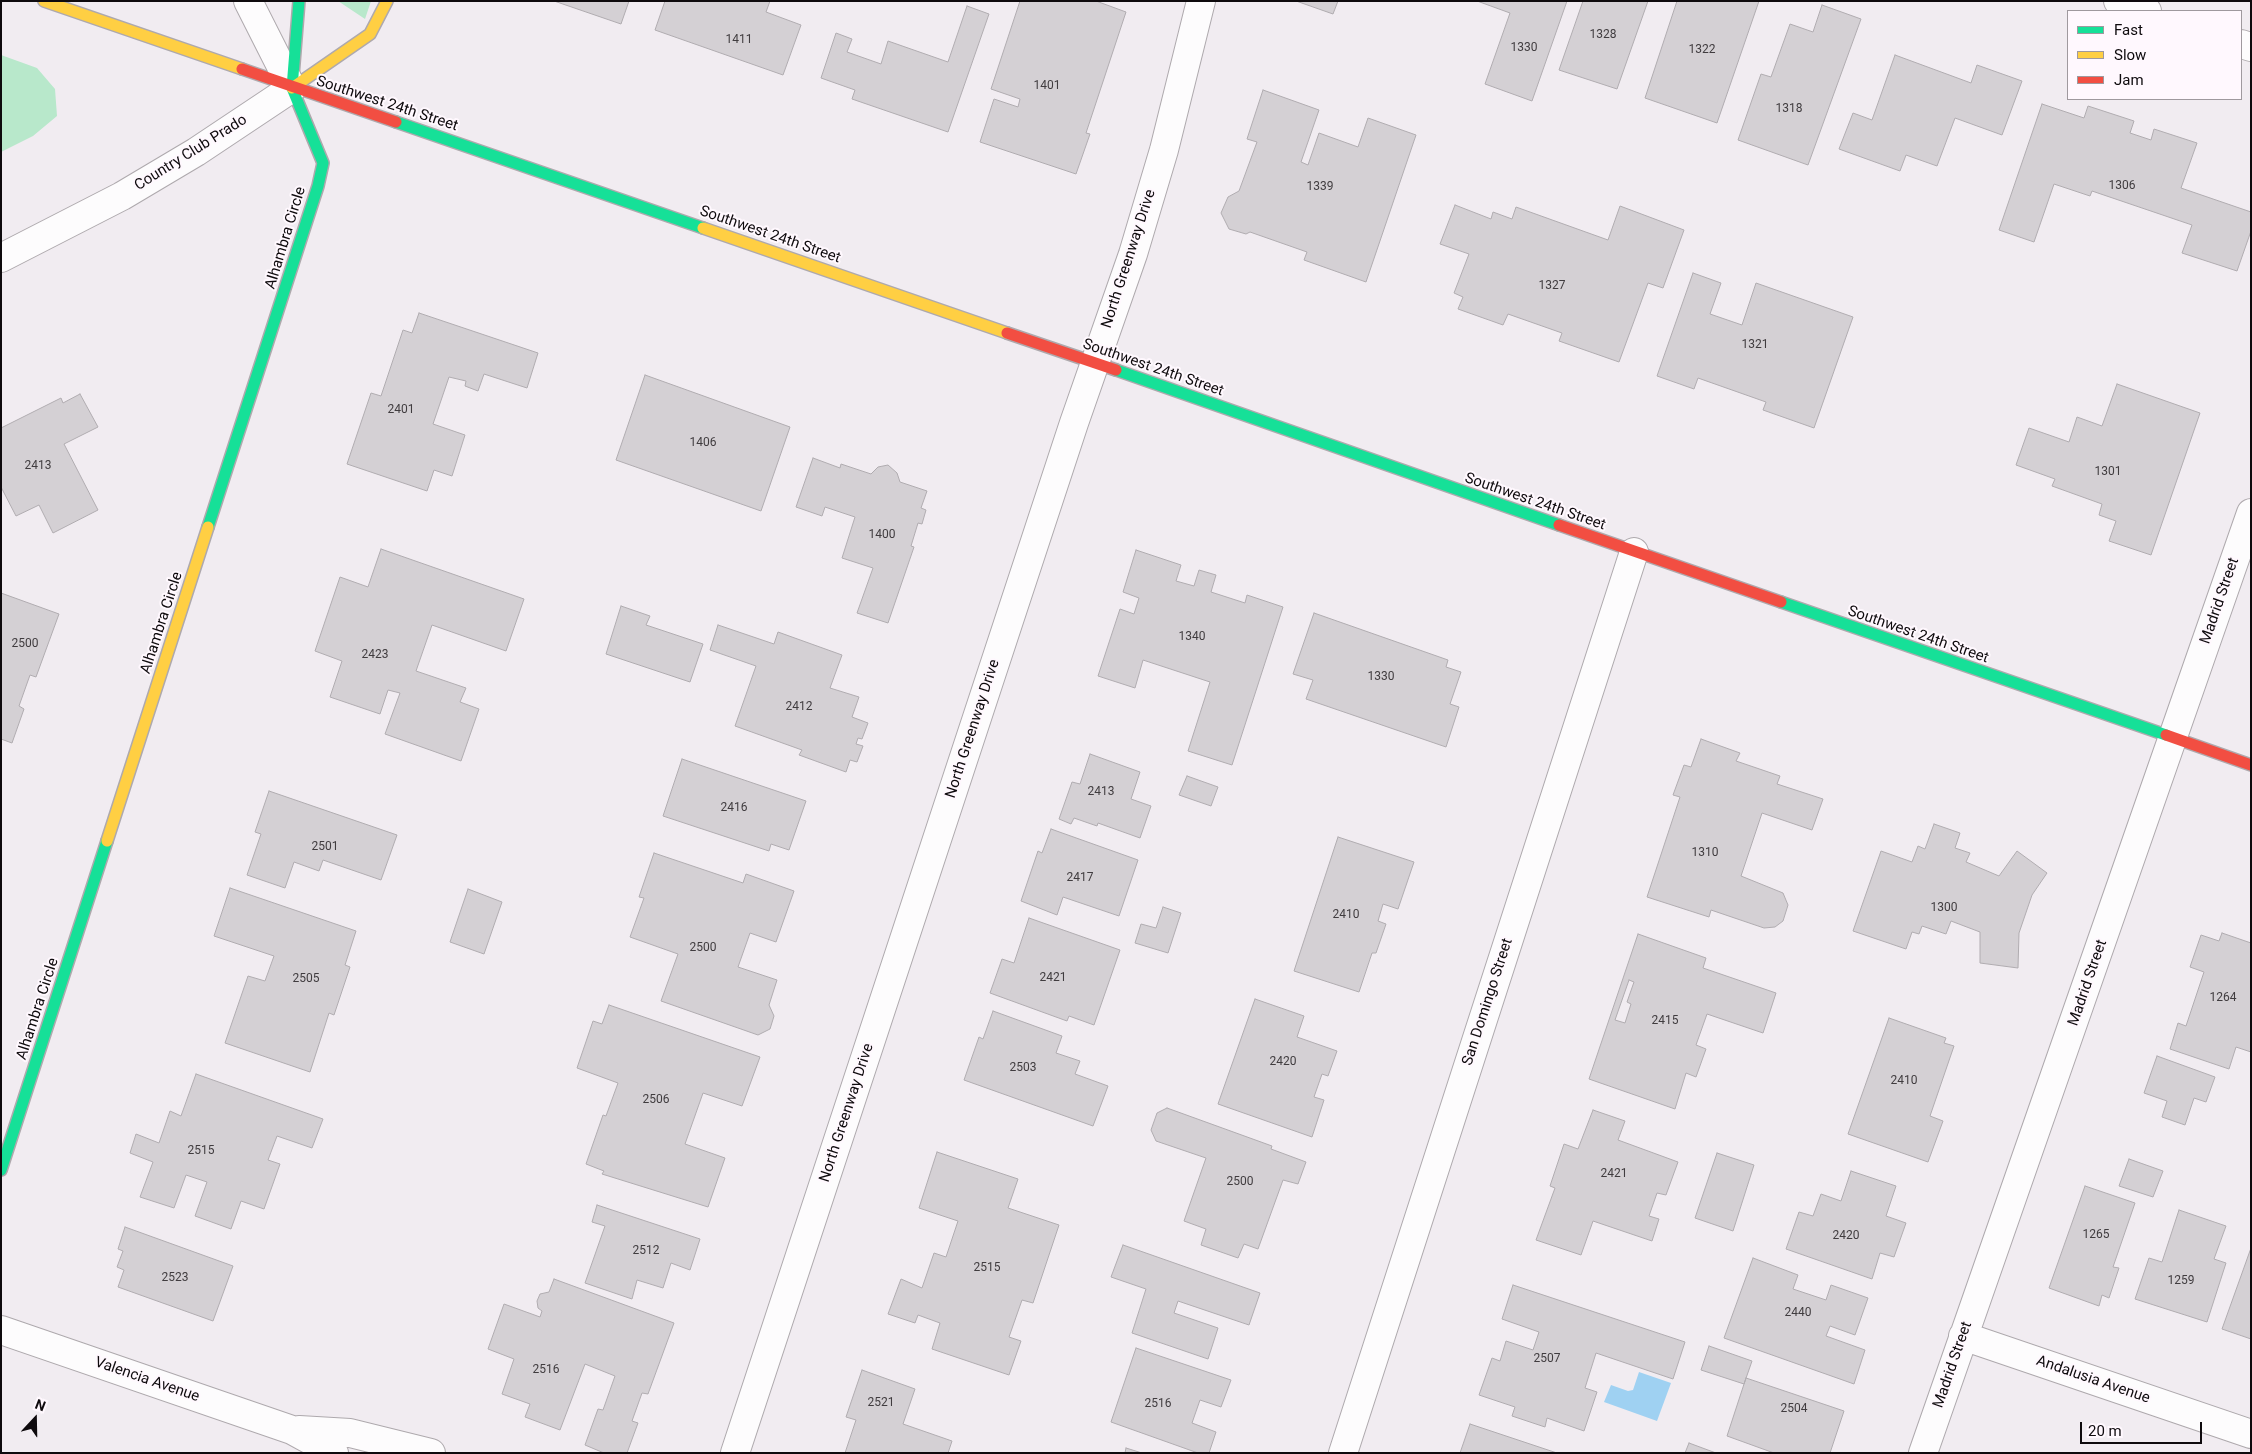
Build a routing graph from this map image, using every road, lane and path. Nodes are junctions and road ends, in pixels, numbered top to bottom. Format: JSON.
{"nodes":[{"id":1,"x":44,"y":1,"type":"edge"},
{"id":2,"x":248,"y":1,"type":"edge"},
{"id":3,"x":299,"y":1,"type":"edge"},
{"id":4,"x":387,"y":1,"type":"edge"},
{"id":5,"x":1201,"y":1,"type":"edge"},
{"id":6,"x":2118,"y":1,"type":"edge"},
{"id":7,"x":2144,"y":10,"type":"edge"},
{"id":8,"x":292,"y":88,"type":"junction"},
{"id":9,"x":1,"y":258,"type":"edge"},
{"id":10,"x":1094,"y":364,"type":"junction"},
{"id":11,"x":2251,"y":513,"type":"edge"},
{"id":12,"x":1634,"y":552,"type":"junction"},
{"id":13,"x":2173,"y":739,"type":"junction"},
{"id":14,"x":2251,"y":765,"type":"edge"},
{"id":15,"x":1,"y":1170,"type":"edge"},
{"id":16,"x":1,"y":1330,"type":"edge"},
{"id":17,"x":1963,"y":1336,"type":"junction"},
{"id":18,"x":292,"y":1430,"type":"junction"},
{"id":19,"x":2251,"y":1434,"type":"edge"},
{"id":20,"x":334,"y":1453,"type":"edge"},
{"id":21,"x":431,"y":1453,"type":"edge"},
{"id":22,"x":735,"y":1453,"type":"edge"},
{"id":23,"x":1343,"y":1453,"type":"edge"},
{"id":24,"x":1923,"y":1453,"type":"edge"}],
"edges":[{"from":1,"to":8,"type":"street","name":"Southwest 24th Street"},
{"from":2,"to":8,"type":"street"},
{"from":3,"to":8,"type":"street","name":"Alhambra Circle"},
{"from":4,"to":8,"type":"street"},
{"from":5,"to":10,"type":"street","name":"North Greenway Drive"},
{"from":6,"to":7,"type":"street"},
{"from":8,"to":9,"type":"street","name":"Country Club Prado"},
{"from":8,"to":10,"type":"street","name":"Southwest 24th Street"},
{"from":8,"to":15,"type":"street","name":"Alhambra Circle"},
{"from":10,"to":12,"type":"street","name":"Southwest 24th Street"},
{"from":10,"to":22,"type":"street","name":"North Greenway Drive"},
{"from":11,"to":13,"type":"street","name":"Madrid Street"},
{"from":12,"to":13,"type":"street","name":"Southwest 24th Street"},
{"from":12,"to":23,"type":"street","name":"San Domingo Street"},
{"from":13,"to":14,"type":"street","name":"Southwest 24th Street"},
{"from":13,"to":17,"type":"street","name":"Madrid Street"},
{"from":16,"to":18,"type":"street","name":"Valencia Avenue"},
{"from":17,"to":19,"type":"street","name":"Andalusia Avenue"},
{"from":17,"to":24,"type":"street","name":"Madrid Street"},
{"from":18,"to":20,"type":"street","name":"Valencia Avenue"},
{"from":18,"to":21,"type":"street","name":"Valencia Avenue"}]}
